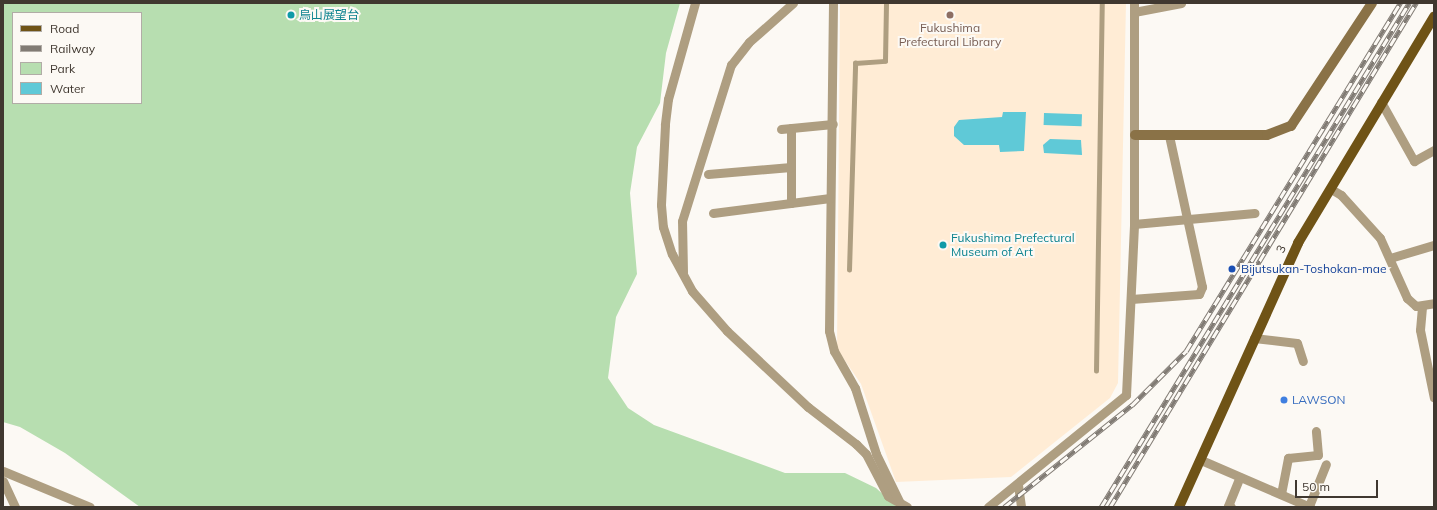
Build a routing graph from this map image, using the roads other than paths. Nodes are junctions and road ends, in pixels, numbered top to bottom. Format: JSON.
{"nodes":[{"id":1,"x":695,"y":3,"type":"edge"},
{"id":2,"x":793,"y":3,"type":"edge"},
{"id":3,"x":833,"y":3,"type":"edge"},
{"id":4,"x":886,"y":3,"type":"edge"},
{"id":5,"x":1102,"y":3,"type":"edge"},
{"id":6,"x":1181,"y":3,"type":"edge"},
{"id":7,"x":1368,"y":5,"type":"edge"},
{"id":8,"x":1134,"y":7,"type":"edge"},
{"id":9,"x":1434,"y":17,"type":"edge"},
{"id":10,"x":1382,"y":102,"type":"junction"},
{"id":11,"x":833,"y":124,"type":"junction"},
{"id":12,"x":781,"y":128,"type":"dead end"},
{"id":13,"x":791,"y":128,"type":"junction"},
{"id":14,"x":1135,"y":135,"type":"junction"},
{"id":15,"x":1169,"y":136,"type":"junction"},
{"id":16,"x":1434,"y":151,"type":"edge"},
{"id":17,"x":791,"y":167,"type":"junction"},
{"id":18,"x":708,"y":174,"type":"dead end"},
{"id":19,"x":1331,"y":189,"type":"junction"},
{"id":20,"x":830,"y":198,"type":"junction"},
{"id":21,"x":791,"y":203,"type":"junction"},
{"id":22,"x":713,"y":213,"type":"dead end"},
{"id":23,"x":1254,"y":213,"type":"dead end"},
{"id":24,"x":1188,"y":217,"type":"junction"},
{"id":25,"x":1134,"y":224,"type":"junction"},
{"id":26,"x":1434,"y":245,"type":"edge"},
{"id":27,"x":1390,"y":258,"type":"junction"},
{"id":28,"x":850,"y":270,"type":"dead end"},
{"id":29,"x":683,"y":274,"type":"junction"},
{"id":30,"x":1131,"y":299,"type":"junction"},
{"id":31,"x":1434,"y":303,"type":"edge"},
{"id":32,"x":1422,"y":307,"type":"junction"},
{"id":33,"x":1254,"y":338,"type":"junction"},
{"id":34,"x":1303,"y":361,"type":"dead end"},
{"id":35,"x":1096,"y":371,"type":"dead end"},
{"id":36,"x":1434,"y":398,"type":"edge"},
{"id":37,"x":1316,"y":431,"type":"dead end"},
{"id":38,"x":1201,"y":460,"type":"junction"},
{"id":39,"x":1326,"y":464,"type":"dead end"},
{"id":40,"x":3,"y":471,"type":"edge"},
{"id":41,"x":1240,"y":477,"type":"junction"},
{"id":42,"x":3,"y":481,"type":"edge"},
{"id":43,"x":1018,"y":485,"type":"junction"},
{"id":44,"x":1281,"y":494,"type":"junction"},
{"id":45,"x":903,"y":505,"type":"edge"},
{"id":46,"x":15,"y":507,"type":"edge"},
{"id":47,"x":90,"y":507,"type":"edge"},
{"id":48,"x":988,"y":507,"type":"edge"},
{"id":49,"x":1020,"y":507,"type":"edge"},
{"id":50,"x":1179,"y":507,"type":"edge"},
{"id":51,"x":1231,"y":507,"type":"edge"},
{"id":52,"x":1309,"y":507,"type":"edge"}],
"edges":[{"from":1,"to":29,"type":"street"},
{"from":2,"to":29,"type":"street"},
{"from":3,"to":11,"type":"street"},
{"from":4,"to":28,"type":"lane"},
{"from":5,"to":35,"type":"lane"},
{"from":6,"to":8,"type":"street"},
{"from":7,"to":15,"type":"street"},
{"from":8,"to":14,"type":"street"},
{"from":9,"to":10,"type":"main road","name":"3","number":"3"},
{"from":10,"to":16,"type":"street"},
{"from":10,"to":19,"type":"main road","name":"3","number":"3"},
{"from":11,"to":13,"type":"street"},
{"from":11,"to":20,"type":"street"},
{"from":12,"to":13,"type":"street"},
{"from":13,"to":17,"type":"street"},
{"from":14,"to":15,"type":"street"},
{"from":14,"to":25,"type":"street"},
{"from":15,"to":24,"type":"street"},
{"from":17,"to":18,"type":"street"},
{"from":17,"to":21,"type":"street"},
{"from":19,"to":27,"type":"street"},
{"from":19,"to":33,"type":"main road","name":"3","number":"3"},
{"from":20,"to":21,"type":"street"},
{"from":20,"to":45,"type":"street"},
{"from":21,"to":22,"type":"street"},
{"from":23,"to":24,"type":"street"},
{"from":24,"to":25,"type":"street"},
{"from":24,"to":30,"type":"street"},
{"from":25,"to":30,"type":"street"},
{"from":26,"to":27,"type":"street"},
{"from":27,"to":32,"type":"street"},
{"from":29,"to":45,"type":"street"},
{"from":30,"to":43,"type":"street"},
{"from":31,"to":32,"type":"street"},
{"from":32,"to":36,"type":"street"},
{"from":33,"to":34,"type":"street"},
{"from":33,"to":38,"type":"main road","name":"3","number":"3"},
{"from":37,"to":44,"type":"street"},
{"from":38,"to":41,"type":"street"},
{"from":38,"to":50,"type":"main road","name":"3","number":"3"},
{"from":39,"to":52,"type":"street"},
{"from":40,"to":47,"type":"street"},
{"from":41,"to":44,"type":"street"},
{"from":41,"to":51,"type":"street"},
{"from":42,"to":46,"type":"street"},
{"from":43,"to":48,"type":"street"},
{"from":43,"to":49,"type":"street"},
{"from":44,"to":52,"type":"street"}]}
